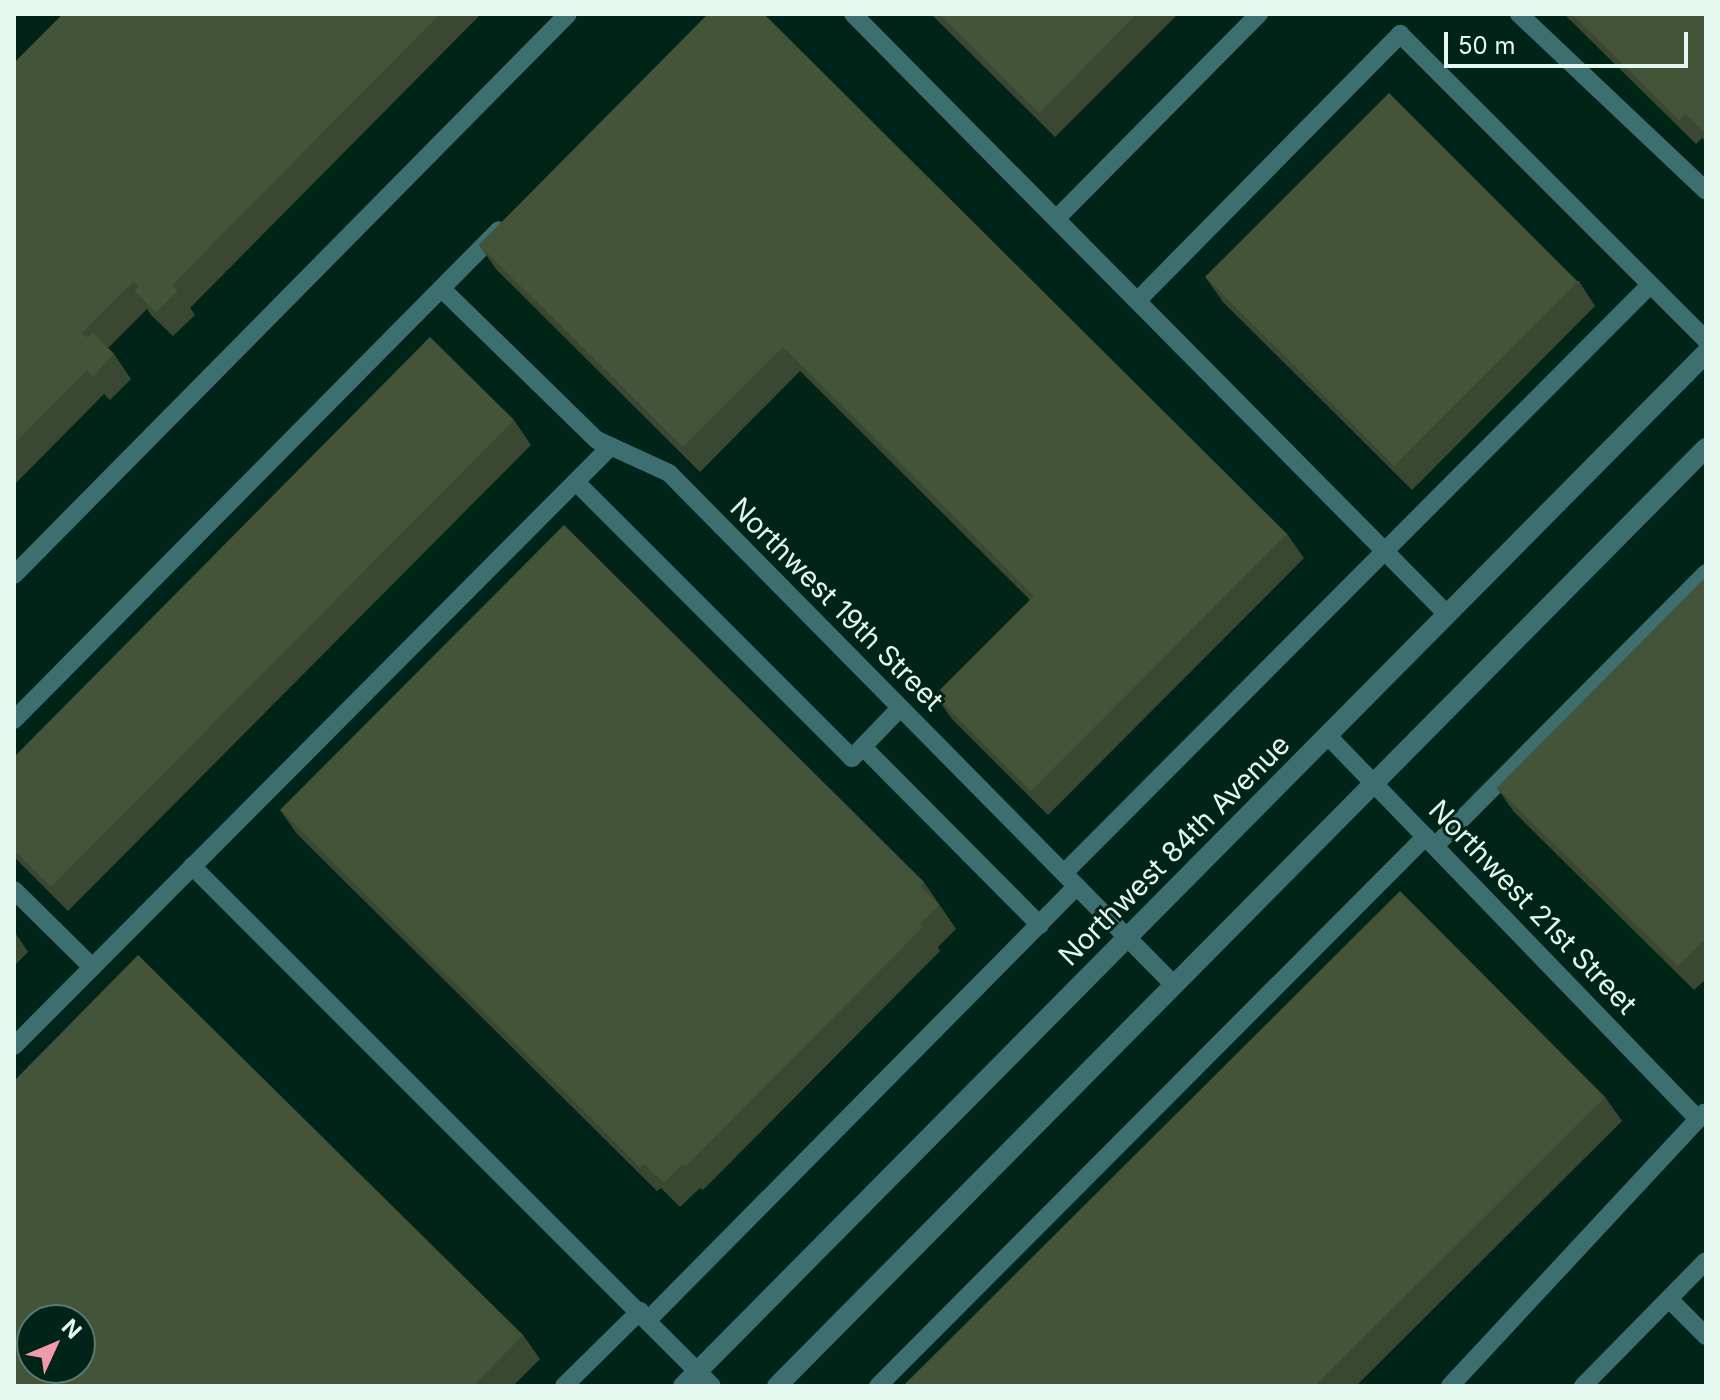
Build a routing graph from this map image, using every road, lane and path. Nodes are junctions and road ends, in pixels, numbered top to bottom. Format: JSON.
{"nodes":[{"id":1,"x":568,"y":14,"type":"edge"},
{"id":2,"x":853,"y":14,"type":"edge"},
{"id":3,"x":1259,"y":14,"type":"edge"},
{"id":4,"x":1519,"y":14,"type":"edge"},
{"id":5,"x":1706,"y":191,"type":"edge"},
{"id":6,"x":517,"y":212,"type":"edge"},
{"id":7,"x":1058,"y":217,"type":"junction"},
{"id":8,"x":1650,"y":285,"type":"junction"},
{"id":9,"x":442,"y":289,"type":"junction"},
{"id":10,"x":1140,"y":298,"type":"junction"},
{"id":11,"x":1706,"y":340,"type":"edge"},
{"id":12,"x":1706,"y":353,"type":"edge"},
{"id":13,"x":611,"y":446,"type":"junction"},
{"id":14,"x":1706,"y":448,"type":"edge"},
{"id":15,"x":576,"y":482,"type":"junction"},
{"id":16,"x":1385,"y":551,"type":"junction"},
{"id":17,"x":1706,"y":573,"type":"edge"},
{"id":18,"x":14,"y":575,"type":"edge"},
{"id":19,"x":1447,"y":614,"type":"junction"},
{"id":20,"x":900,"y":708,"type":"junction"},
{"id":21,"x":14,"y":720,"type":"edge"},
{"id":22,"x":1327,"y":735,"type":"junction"},
{"id":23,"x":863,"y":747,"type":"junction"},
{"id":24,"x":1375,"y":783,"type":"junction"},
{"id":25,"x":1431,"y":841,"type":"junction"},
{"id":26,"x":192,"y":866,"type":"junction"},
{"id":27,"x":1071,"y":880,"type":"junction"},
{"id":28,"x":14,"y":890,"type":"edge"},
{"id":29,"x":1040,"y":925,"type":"junction"},
{"id":30,"x":1127,"y":937,"type":"junction"},
{"id":31,"x":92,"y":967,"type":"junction"},
{"id":32,"x":1174,"y":985,"type":"junction"},
{"id":33,"x":14,"y":1046,"type":"edge"},
{"id":34,"x":1702,"y":1115,"type":"edge"},
{"id":35,"x":1706,"y":1261,"type":"edge"},
{"id":36,"x":1669,"y":1299,"type":"junction"},
{"id":37,"x":644,"y":1315,"type":"junction"},
{"id":38,"x":1706,"y":1336,"type":"edge"},
{"id":39,"x":697,"y":1371,"type":"junction"},
{"id":40,"x":1594,"y":1382,"type":"edge"},
{"id":41,"x":564,"y":1386,"type":"edge"},
{"id":42,"x":683,"y":1386,"type":"edge"},
{"id":43,"x":712,"y":1386,"type":"edge"},
{"id":44,"x":777,"y":1386,"type":"edge"},
{"id":45,"x":878,"y":1386,"type":"edge"},
{"id":46,"x":1450,"y":1386,"type":"edge"}],
"edges":[{"from":1,"to":18,"type":"lane"},
{"from":2,"to":7,"type":"lane"},
{"from":3,"to":7,"type":"lane"},
{"from":4,"to":5,"type":"lane"},
{"from":6,"to":9,"type":"lane"},
{"from":7,"to":10,"type":"lane"},
{"from":8,"to":10,"type":"lane"},
{"from":8,"to":11,"type":"lane"},
{"from":8,"to":16,"type":"lane"},
{"from":9,"to":13,"type":"lane","name":"Northwest 19th Street"},
{"from":9,"to":21,"type":"lane"},
{"from":10,"to":16,"type":"lane"},
{"from":12,"to":19,"type":"street","name":"Northwest 84th Avenue"},
{"from":13,"to":15,"type":"lane"},
{"from":13,"to":20,"type":"lane","name":"Northwest 19th Street"},
{"from":14,"to":24,"type":"street"},
{"from":15,"to":23,"type":"lane"},
{"from":15,"to":26,"type":"lane"},
{"from":16,"to":19,"type":"lane"},
{"from":16,"to":27,"type":"lane"},
{"from":17,"to":25,"type":"lane"},
{"from":19,"to":22,"type":"street","name":"Northwest 84th Avenue"},
{"from":20,"to":23,"type":"lane"},
{"from":20,"to":27,"type":"lane","name":"Northwest 19th Street"},
{"from":22,"to":24,"type":"lane","name":"Northwest 21st Street"},
{"from":22,"to":30,"type":"street","name":"Northwest 84th Avenue"},
{"from":23,"to":29,"type":"lane"},
{"from":24,"to":25,"type":"lane","name":"Northwest 21st Street"},
{"from":24,"to":32,"type":"street"},
{"from":25,"to":34,"type":"lane","name":"Northwest 21st Street"},
{"from":25,"to":45,"type":"lane"},
{"from":26,"to":31,"type":"lane"},
{"from":26,"to":37,"type":"lane"},
{"from":27,"to":29,"type":"lane"},
{"from":27,"to":30,"type":"lane","name":"Northwest 19th Street"},
{"from":28,"to":31,"type":"lane"},
{"from":29,"to":37,"type":"lane"},
{"from":30,"to":32,"type":"lane","name":"Northwest 19th Street"},
{"from":30,"to":39,"type":"street","name":"Northwest 84th Avenue"},
{"from":31,"to":33,"type":"lane"},
{"from":32,"to":44,"type":"street"},
{"from":34,"to":46,"type":"lane"},
{"from":35,"to":36,"type":"lane"},
{"from":36,"to":38,"type":"lane"},
{"from":36,"to":40,"type":"lane"},
{"from":37,"to":39,"type":"lane"},
{"from":37,"to":41,"type":"lane"},
{"from":39,"to":42,"type":"street","name":"Northwest 84th Avenue"},
{"from":39,"to":43,"type":"lane"}]}
